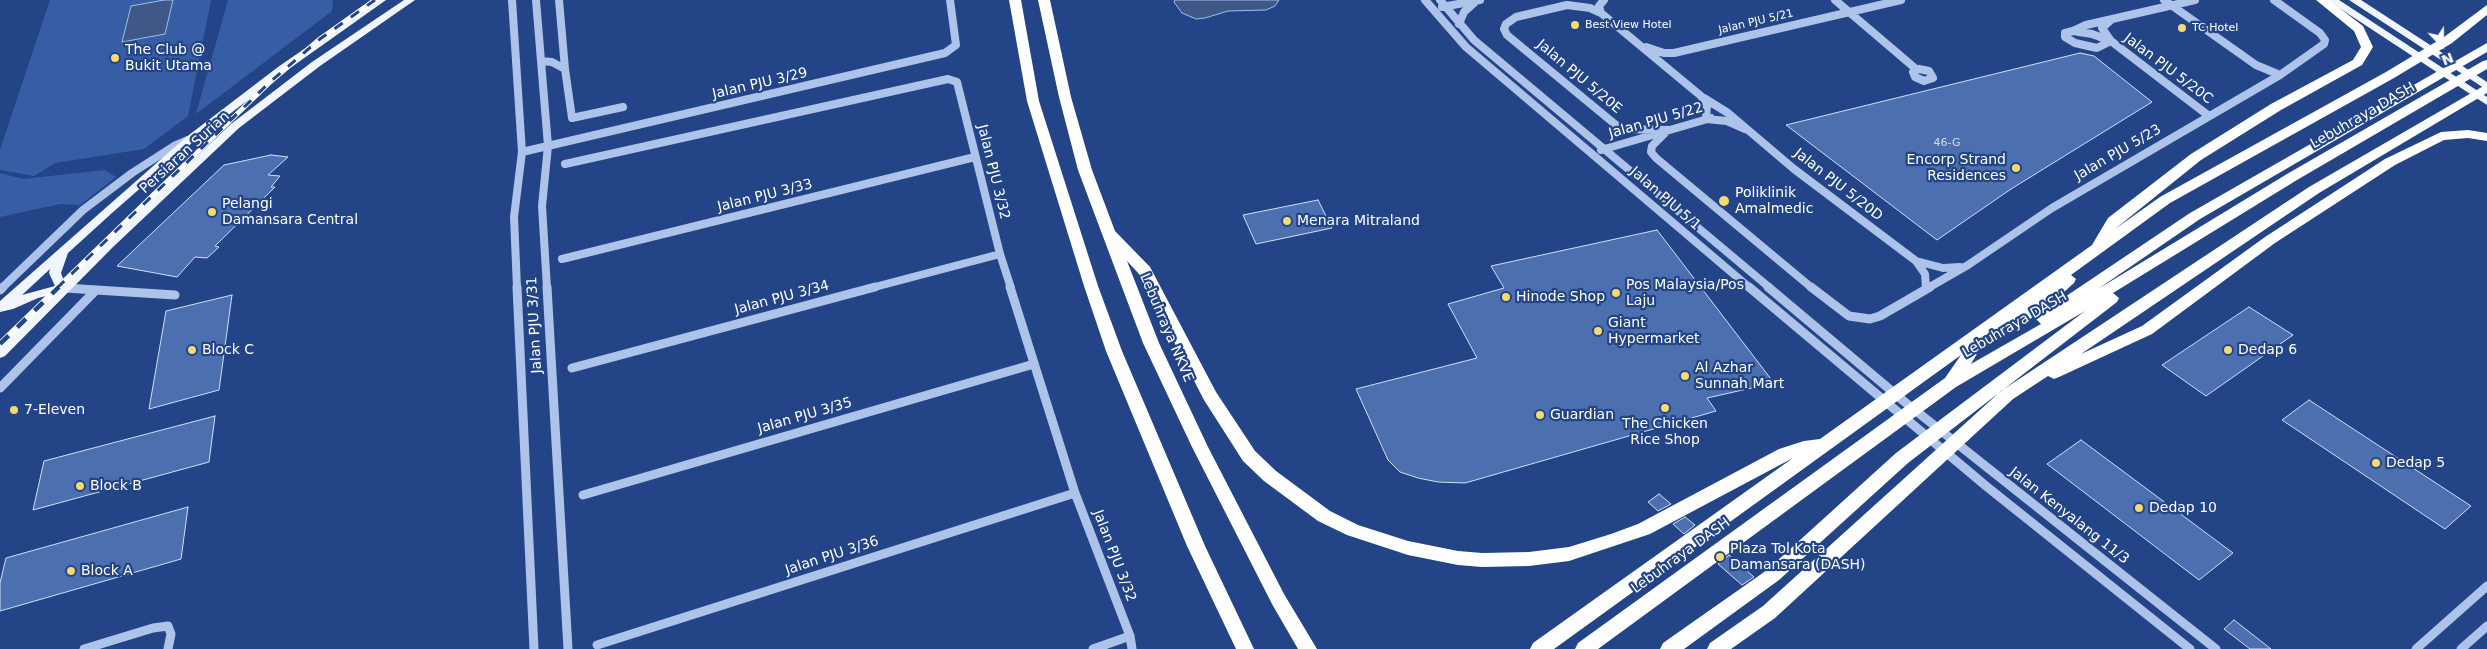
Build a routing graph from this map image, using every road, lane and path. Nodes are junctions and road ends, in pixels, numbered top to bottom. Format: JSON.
{"nodes":[{"id":1,"x":386,"y":0,"type":"edge"},
{"id":2,"x":410,"y":0,"type":"edge"},
{"id":3,"x":512,"y":0,"type":"edge"},
{"id":4,"x":536,"y":0,"type":"edge"},
{"id":5,"x":559,"y":0,"type":"edge"},
{"id":6,"x":950,"y":0,"type":"edge"},
{"id":7,"x":1015,"y":0,"type":"edge"},
{"id":8,"x":1044,"y":0,"type":"edge"},
{"id":9,"x":1438,"y":0,"type":"edge"},
{"id":10,"x":1479,"y":0,"type":"edge"},
{"id":11,"x":1604,"y":0,"type":"edge"},
{"id":12,"x":1835,"y":0,"type":"edge"},
{"id":13,"x":1901,"y":0,"type":"edge"},
{"id":14,"x":2164,"y":0,"type":"edge"},
{"id":15,"x":2195,"y":0,"type":"edge"},
{"id":16,"x":2274,"y":0,"type":"edge"},
{"id":17,"x":2322,"y":0,"type":"edge"},
{"id":18,"x":2354,"y":0,"type":"edge"},
{"id":19,"x":378,"y":2,"type":"edge"},
{"id":20,"x":1427,"y":3,"type":"edge"},
{"id":21,"x":2172,"y":5,"type":"junction"},
{"id":22,"x":2333,"y":5,"type":"edge"},
{"id":23,"x":1446,"y":7,"type":"junction"},
{"id":24,"x":2487,"y":9,"type":"edge"},
{"id":25,"x":1850,"y":12,"type":"junction"},
{"id":26,"x":1601,"y":13,"type":"junction"},
{"id":27,"x":2111,"y":20,"type":"junction"},
{"id":28,"x":1459,"y":24,"type":"junction"},
{"id":29,"x":2073,"y":31,"type":"junction"},
{"id":30,"x":1632,"y":41,"type":"junction"},
{"id":31,"x":2111,"y":41,"type":"junction"},
{"id":32,"x":2487,"y":47,"type":"edge"},
{"id":33,"x":1674,"y":53,"type":"junction"},
{"id":34,"x":541,"y":61,"type":"junction"},
{"id":35,"x":2487,"y":64,"type":"edge"},
{"id":36,"x":566,"y":68,"type":"junction"},
{"id":37,"x":1916,"y":69,"type":"dead end"},
{"id":38,"x":1672,"y":72,"type":"junction"},
{"id":39,"x":2280,"y":75,"type":"junction"},
{"id":40,"x":2487,"y":87,"type":"edge"},
{"id":41,"x":1701,"y":96,"type":"junction"},
{"id":42,"x":2487,"y":102,"type":"edge"},
{"id":43,"x":623,"y":107,"type":"dead end"},
{"id":44,"x":1728,"y":113,"type":"junction"},
{"id":45,"x":2209,"y":116,"type":"junction"},
{"id":46,"x":1706,"y":119,"type":"junction"},
{"id":47,"x":1745,"y":129,"type":"junction"},
{"id":48,"x":1668,"y":130,"type":"junction"},
{"id":49,"x":2487,"y":137,"type":"edge"},
{"id":50,"x":189,"y":140,"type":"junction"},
{"id":51,"x":548,"y":146,"type":"junction"},
{"id":52,"x":1604,"y":149,"type":"junction"},
{"id":53,"x":522,"y":152,"type":"junction"},
{"id":54,"x":1590,"y":153,"type":"junction"},
{"id":55,"x":975,"y":157,"type":"junction"},
{"id":56,"x":565,"y":164,"type":"dead end"},
{"id":57,"x":2195,"y":216,"type":"junction"},
{"id":58,"x":1108,"y":232,"type":"junction"},
{"id":59,"x":65,"y":250,"type":"junction"},
{"id":60,"x":1000,"y":254,"type":"junction"},
{"id":61,"x":562,"y":260,"type":"dead end"},
{"id":62,"x":1916,"y":261,"type":"junction"},
{"id":63,"x":1968,"y":265,"type":"junction"},
{"id":64,"x":66,"y":288,"type":"junction"},
{"id":65,"x":1926,"y":288,"type":"junction"},
{"id":66,"x":0,"y":290,"type":"edge"},
{"id":67,"x":96,"y":290,"type":"junction"},
{"id":68,"x":175,"y":295,"type":"dead end"},
{"id":69,"x":0,"y":308,"type":"edge"},
{"id":70,"x":0,"y":312,"type":"edge"},
{"id":71,"x":0,"y":353,"type":"edge"},
{"id":72,"x":1034,"y":364,"type":"junction"},
{"id":73,"x":572,"y":368,"type":"dead end"},
{"id":74,"x":0,"y":388,"type":"edge"},
{"id":75,"x":1946,"y":388,"type":"junction"},
{"id":76,"x":2008,"y":395,"type":"junction"},
{"id":77,"x":1906,"y":403,"type":"joint"},
{"id":78,"x":1895,"y":410,"type":"joint"},
{"id":79,"x":1824,"y":444,"type":"junction"},
{"id":80,"x":1075,"y":493,"type":"junction"},
{"id":81,"x":583,"y":495,"type":"dead end"},
{"id":82,"x":2487,"y":586,"type":"edge"},
{"id":83,"x":2157,"y":603,"type":"junction"},
{"id":84,"x":2145,"y":613,"type":"junction"},
{"id":85,"x":2487,"y":626,"type":"edge"},
{"id":86,"x":1130,"y":636,"type":"junction"},
{"id":87,"x":598,"y":645,"type":"dead end"},
{"id":88,"x":84,"y":649,"type":"edge"},
{"id":89,"x":168,"y":649,"type":"edge"},
{"id":90,"x":534,"y":649,"type":"edge"},
{"id":91,"x":568,"y":649,"type":"edge"},
{"id":92,"x":1093,"y":649,"type":"edge"},
{"id":93,"x":1132,"y":649,"type":"edge"},
{"id":94,"x":1245,"y":649,"type":"edge"},
{"id":95,"x":1308,"y":649,"type":"edge"},
{"id":96,"x":1539,"y":649,"type":"edge"},
{"id":97,"x":1584,"y":649,"type":"edge"},
{"id":98,"x":1602,"y":649,"type":"edge"},
{"id":99,"x":1669,"y":649,"type":"edge"},
{"id":100,"x":1716,"y":649,"type":"edge"},
{"id":101,"x":2190,"y":649,"type":"edge"},
{"id":102,"x":2216,"y":649,"type":"edge"},
{"id":103,"x":2416,"y":649,"type":"edge"},
{"id":104,"x":2461,"y":649,"type":"edge"}],
"edges":[{"from":1,"to":19,"type":"main road","name":"Persiaran Surian"},
{"from":2,"to":64,"type":"main road","name":"Persiaran Surian"},
{"from":3,"to":53,"type":"street","name":"Jalan PJU 3/31"},
{"from":4,"to":34,"type":"street","name":"Jalan PJU 3/31"},
{"from":5,"to":36,"type":"street"},
{"from":6,"to":51,"type":"street","name":"Jalan PJU 3/29"},
{"from":7,"to":94,"type":"highway"},
{"from":8,"to":58,"type":"highway","name":"Lebuhraya NKVE"},
{"from":9,"to":20,"type":"street"},
{"from":9,"to":23,"type":"street","name":"Jalan PJU 5/1"},
{"from":10,"to":23,"type":"street"},
{"from":10,"to":28,"type":"street"},
{"from":11,"to":26,"type":"street"},
{"from":12,"to":25,"type":"street"},
{"from":13,"to":25,"type":"street","name":"Jalan PJU 5/21"},
{"from":14,"to":21,"type":"street"},
{"from":15,"to":21,"type":"street"},
{"from":16,"to":39,"type":"street","name":"Jalan PJU 5/23"},
{"from":17,"to":22,"type":"highway"},
{"from":18,"to":40,"type":"main road"},
{"from":19,"to":50,"type":"main road","name":"Persiaran Surian"},
{"from":20,"to":23,"type":"street"},
{"from":20,"to":54,"type":"street","name":"Jalan PJU 5/1"},
{"from":21,"to":27,"type":"street"},
{"from":21,"to":39,"type":"street"},
{"from":22,"to":42,"type":"main road"},
{"from":22,"to":75,"type":"highway"},
{"from":23,"to":28,"type":"street","name":"Jalan PJU 5/1"},
{"from":24,"to":79,"type":"highway"},
{"from":25,"to":33,"type":"street","name":"Jalan PJU 5/21"},
{"from":25,"to":37,"type":"street"},
{"from":26,"to":30,"type":"street","name":"Jalan PJU 5/20D"},
{"from":26,"to":48,"type":"street","name":"Jalan PJU 5/20E"},
{"from":27,"to":29,"type":"street"},
{"from":27,"to":31,"type":"street","name":"Jalan PJU 5/20C"},
{"from":28,"to":52,"type":"street","name":"Jalan PJU 5/1"},
{"from":29,"to":31,"type":"street"},
{"from":29,"to":31,"type":"street"},
{"from":30,"to":33,"type":"street","name":"Jalan PJU 5/21"},
{"from":30,"to":38,"type":"street","name":"Jalan PJU 5/20D"},
{"from":31,"to":45,"type":"street","name":"Jalan PJU 5/20C"},
{"from":32,"to":57,"type":"highway"},
{"from":33,"to":38,"type":"street"},
{"from":34,"to":36,"type":"street"},
{"from":34,"to":51,"type":"street","name":"Jalan PJU 3/31"},
{"from":35,"to":75,"type":"highway","name":"Lebuhraya DASH"},
{"from":36,"to":43,"type":"street"},
{"from":38,"to":41,"type":"street","name":"Jalan PJU 5/20D"},
{"from":39,"to":45,"type":"street","name":"Jalan PJU 5/23"},
{"from":40,"to":76,"type":"highway"},
{"from":41,"to":44,"type":"street","name":"Jalan PJU 5/20D"},
{"from":41,"to":46,"type":"street"},
{"from":44,"to":46,"type":"street","name":"Jalan PJU 5/22"},
{"from":44,"to":47,"type":"street","name":"Jalan PJU 5/20D"},
{"from":45,"to":63,"type":"street","name":"Jalan PJU 5/23"},
{"from":46,"to":47,"type":"street","name":"Jalan PJU 5/20D"},
{"from":46,"to":48,"type":"street","name":"Jalan PJU 5/22"},
{"from":47,"to":62,"type":"street","name":"Jalan PJU 5/20D"},
{"from":48,"to":52,"type":"street","name":"Jalan PJU 5/22"},
{"from":48,"to":65,"type":"street","name":"Jalan PJU 5/23"},
{"from":49,"to":76,"type":"highway"},
{"from":50,"to":59,"type":"main road","name":"Persiaran Surian"},
{"from":50,"to":66,"type":"street"},
{"from":51,"to":53,"type":"street","name":"Jalan PJU 3/29"},
{"from":51,"to":91,"type":"street","name":"Jalan PJU 3/31"},
{"from":52,"to":54,"type":"street","name":"Jalan PJU 5/22"},
{"from":52,"to":77,"type":"street","name":"Jalan PJU 5/1"},
{"from":53,"to":90,"type":"street","name":"Jalan PJU 3/31"},
{"from":54,"to":78,"type":"street","name":"Jalan PJU 5/1"},
{"from":55,"to":56,"type":"street","name":"Jalan PJU 3/32"},
{"from":55,"to":60,"type":"street","name":"Jalan PJU 3/32"},
{"from":55,"to":61,"type":"street","name":"Jalan PJU 3/33"},
{"from":57,"to":75,"type":"highway"},
{"from":57,"to":99,"type":"highway"},
{"from":58,"to":79,"type":"highway"},
{"from":58,"to":95,"type":"highway","name":"Lebuhraya NKVE"},
{"from":59,"to":64,"type":"main road"},
{"from":59,"to":69,"type":"main road","name":"Persiaran Surian"},
{"from":60,"to":72,"type":"street","name":"Jalan PJU 3/32"},
{"from":60,"to":73,"type":"street","name":"Jalan PJU 3/34"},
{"from":62,"to":63,"type":"street","name":"Jalan PJU 5/20D"},
{"from":62,"to":65,"type":"street","name":"Jalan PJU 5/20D"},
{"from":63,"to":65,"type":"street","name":"Jalan PJU 5/23"},
{"from":64,"to":67,"type":"street"},
{"from":64,"to":70,"type":"main road"},
{"from":64,"to":71,"type":"main road","name":"Persiaran Surian"},
{"from":67,"to":68,"type":"street"},
{"from":67,"to":74,"type":"street"},
{"from":72,"to":80,"type":"street","name":"Jalan PJU 3/32"},
{"from":72,"to":81,"type":"street","name":"Jalan PJU 3/35"},
{"from":75,"to":97,"type":"highway","name":"Lebuhraya DASH"},
{"from":75,"to":98,"type":"highway"},
{"from":76,"to":100,"type":"highway"},
{"from":77,"to":83,"type":"street","name":"Jalan Kenyalang 11/3"},
{"from":78,"to":84,"type":"street","name":"Jalan Kenyalang 11/3"},
{"from":79,"to":96,"type":"highway"},
{"from":80,"to":86,"type":"street","name":"Jalan PJU 3/32"},
{"from":80,"to":87,"type":"street","name":"Jalan PJU 3/36"},
{"from":82,"to":103,"type":"street"},
{"from":83,"to":84,"type":"street"},
{"from":83,"to":102,"type":"street","name":"Jalan Kenyalang 11/3"},
{"from":84,"to":101,"type":"street","name":"Jalan Kenyalang 11/3"},
{"from":85,"to":104,"type":"street"},
{"from":86,"to":92,"type":"street"},
{"from":86,"to":93,"type":"street","name":"Jalan PJU 3/32"},
{"from":88,"to":89,"type":"street"}]}
